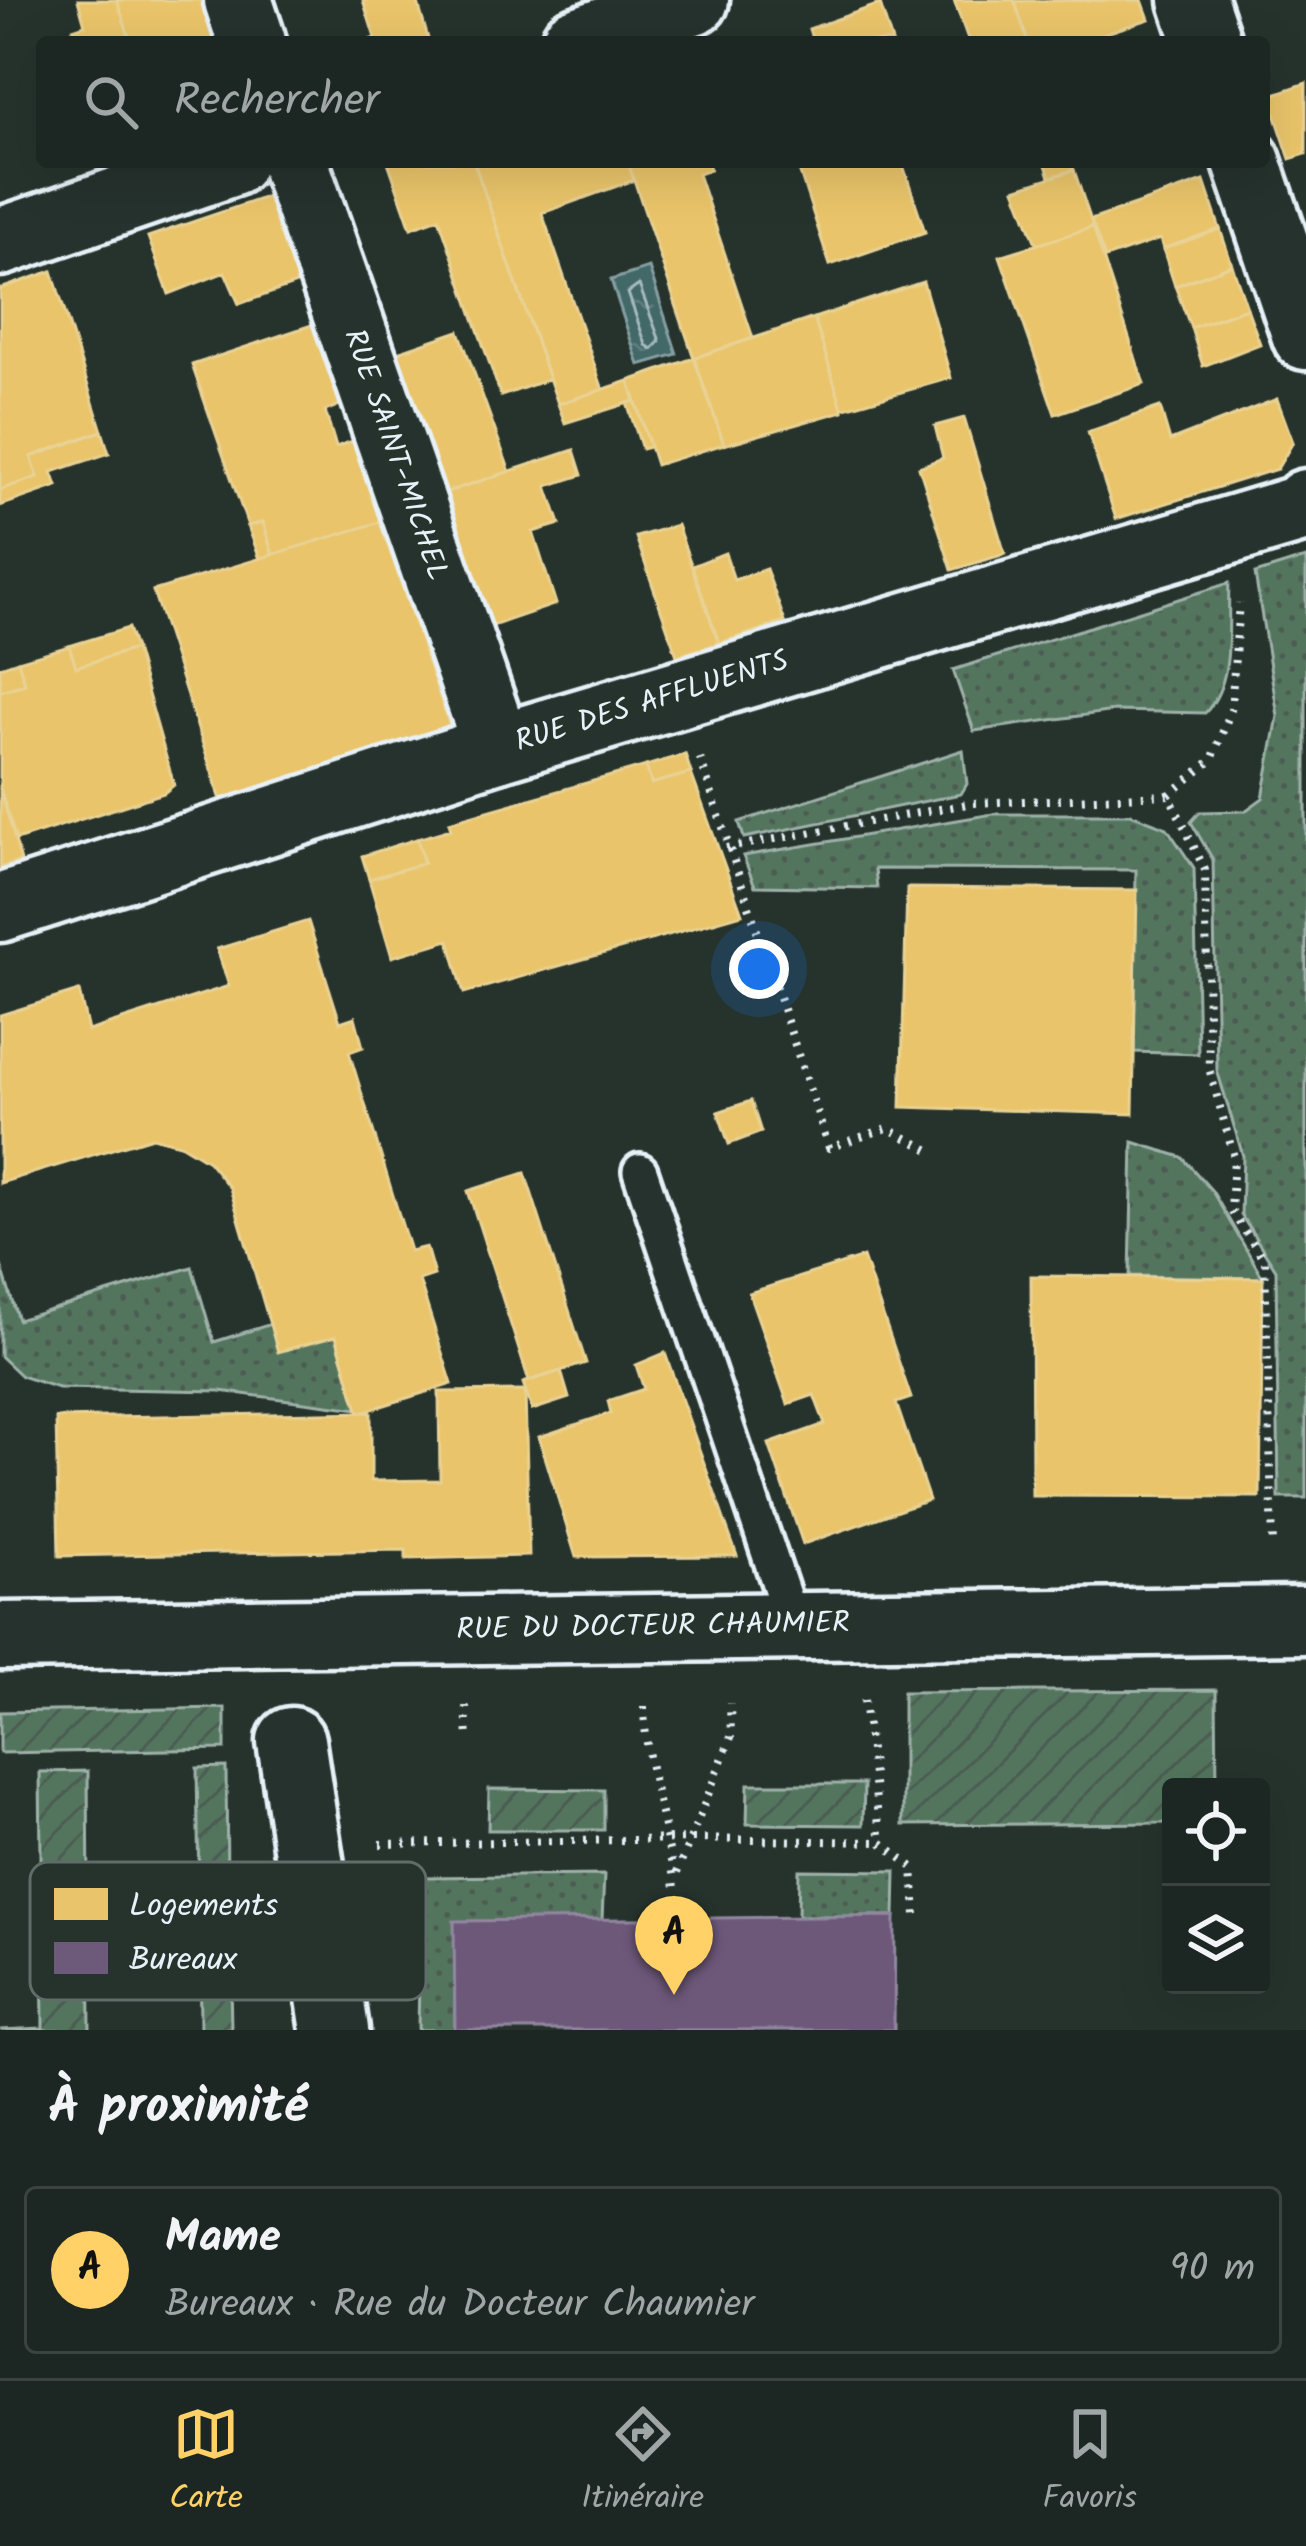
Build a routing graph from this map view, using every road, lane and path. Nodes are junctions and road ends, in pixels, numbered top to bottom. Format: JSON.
{"nodes":[{"id":1,"x":238,"y":0,"type":"edge"},
{"id":2,"x":695,"y":0,"type":"edge"},
{"id":3,"x":1193,"y":0,"type":"edge"},
{"id":4,"x":250,"y":36,"type":"edge"},
{"id":5,"x":592,"y":36,"type":"edge"},
{"id":6,"x":1205,"y":36,"type":"edge"},
{"id":7,"x":215,"y":168,"type":"edge"},
{"id":8,"x":296,"y":168,"type":"edge"},
{"id":9,"x":1249,"y":168,"type":"edge"},
{"id":10,"x":0,"y":242,"type":"edge"},
{"id":11,"x":1306,"y":337,"type":"edge"},
{"id":12,"x":1306,"y":503,"type":"edge"},
{"id":13,"x":1240,"y":601,"type":"dead end"},
{"id":14,"x":678,"y":694,"type":"junction"},
{"id":15,"x":497,"y":748,"type":"junction"},
{"id":16,"x":1169,"y":795,"type":"junction"},
{"id":17,"x":726,"y":848,"type":"junction"},
{"id":18,"x":0,"y":908,"type":"edge"},
{"id":19,"x":932,"y":1150,"type":"dead end"},
{"id":20,"x":640,"y":1171,"type":"dead end"},
{"id":21,"x":1291,"y":1620,"type":"edge"},
{"id":22,"x":793,"y":1625,"type":"junction"},
{"id":23,"x":0,"y":1636,"type":"edge"},
{"id":24,"x":864,"y":1700,"type":"dead end"},
{"id":25,"x":730,"y":1702,"type":"dead end"},
{"id":26,"x":466,"y":1706,"type":"dead end"},
{"id":27,"x":644,"y":1706,"type":"dead end"},
{"id":28,"x":468,"y":1739,"type":"dead end"},
{"id":29,"x":291,"y":1741,"type":"dead end"},
{"id":30,"x":691,"y":1839,"type":"junction"},
{"id":31,"x":669,"y":1840,"type":"junction"},
{"id":32,"x":881,"y":1842,"type":"junction"},
{"id":33,"x":307,"y":1845,"type":"junction"},
{"id":34,"x":310,"y":1862,"type":"edge"},
{"id":35,"x":676,"y":1874,"type":"junction"},
{"id":36,"x":916,"y":1916,"type":"dead end"},
{"id":37,"x":677,"y":1918,"type":"dead end"},
{"id":38,"x":330,"y":2000,"type":"edge"},
{"id":39,"x":335,"y":2030,"type":"edge"}],
"edges":[{"from":1,"to":4,"type":"street"},
{"from":2,"to":5,"type":"street"},
{"from":3,"to":6,"type":"street"},
{"from":7,"to":10,"type":"street"},
{"from":8,"to":15,"type":"street","name":"RUE SAINT-MICHEL"},
{"from":9,"to":11,"type":"street"},
{"from":12,"to":14,"type":"street","name":"RUE DES AFFLUENTS"},
{"from":13,"to":16,"type":"path"},
{"from":14,"to":15,"type":"street","name":"RUE DES AFFLUENTS"},
{"from":14,"to":17,"type":"path"},
{"from":15,"to":18,"type":"street","name":"RUE DES AFFLUENTS"},
{"from":16,"to":17,"type":"path"},
{"from":16,"to":21,"type":"path"},
{"from":17,"to":19,"type":"path"},
{"from":20,"to":22,"type":"lane"},
{"from":21,"to":22,"type":"street","name":"RUE DU DOCTEUR CHAUMIER"},
{"from":22,"to":23,"type":"street","name":"RUE DU DOCTEUR CHAUMIER"},
{"from":24,"to":32,"type":"path"},
{"from":25,"to":30,"type":"path"},
{"from":26,"to":28,"type":"path"},
{"from":27,"to":31,"type":"path"},
{"from":29,"to":33,"type":"street"},
{"from":30,"to":31,"type":"path"},
{"from":30,"to":32,"type":"path"},
{"from":30,"to":35,"type":"path"},
{"from":31,"to":33,"type":"path"},
{"from":31,"to":35,"type":"path"},
{"from":32,"to":36,"type":"path"},
{"from":33,"to":34,"type":"street"},
{"from":35,"to":37,"type":"path"},
{"from":38,"to":39,"type":"street"}]}
